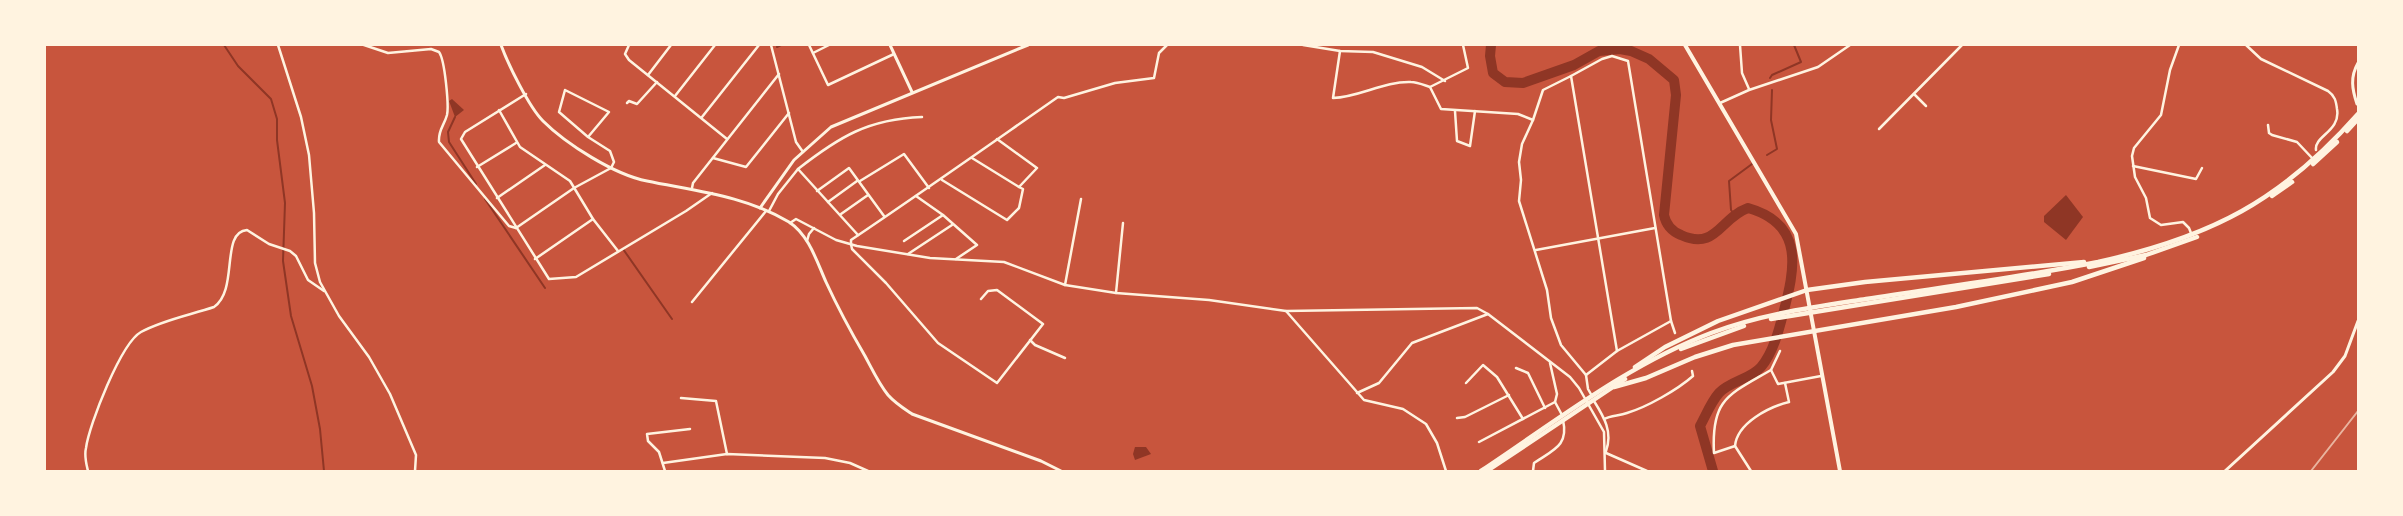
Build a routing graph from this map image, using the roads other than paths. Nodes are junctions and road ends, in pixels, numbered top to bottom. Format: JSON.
{"nodes":[{"id":1,"x":278,"y":45,"type":"edge"},
{"id":2,"x":364,"y":45,"type":"edge"},
{"id":3,"x":501,"y":45,"type":"edge"},
{"id":4,"x":629,"y":45,"type":"edge"},
{"id":5,"x":671,"y":45,"type":"edge"},
{"id":6,"x":715,"y":45,"type":"edge"},
{"id":7,"x":759,"y":45,"type":"edge"},
{"id":8,"x":771,"y":45,"type":"edge"},
{"id":9,"x":809,"y":45,"type":"edge"},
{"id":10,"x":829,"y":45,"type":"edge"},
{"id":11,"x":890,"y":45,"type":"edge"},
{"id":12,"x":1028,"y":45,"type":"edge"},
{"id":13,"x":1167,"y":45,"type":"edge"},
{"id":14,"x":1303,"y":45,"type":"edge"},
{"id":15,"x":1463,"y":45,"type":"edge"},
{"id":16,"x":1685,"y":45,"type":"edge"},
{"id":17,"x":1740,"y":45,"type":"edge"},
{"id":18,"x":1850,"y":45,"type":"edge"},
{"id":19,"x":1962,"y":45,"type":"edge"},
{"id":20,"x":2179,"y":45,"type":"edge"},
{"id":21,"x":2246,"y":45,"type":"edge"},
{"id":22,"x":1340,"y":51,"type":"junction"},
{"id":23,"x":813,"y":53,"type":"junction"},
{"id":24,"x":894,"y":54,"type":"junction"},
{"id":25,"x":2358,"y":63,"type":"edge"},
{"id":26,"x":779,"y":74,"type":"junction"},
{"id":27,"x":648,"y":75,"type":"junction"},
{"id":28,"x":1571,"y":76,"type":"junction"},
{"id":29,"x":1446,"y":81,"type":"junction"},
{"id":30,"x":657,"y":82,"type":"junction"},
{"id":31,"x":1430,"y":87,"type":"junction"},
{"id":32,"x":1749,"y":90,"type":"junction"},
{"id":33,"x":912,"y":92,"type":"junction"},
{"id":34,"x":526,"y":94,"type":"junction"},
{"id":35,"x":1914,"y":94,"type":"junction"},
{"id":36,"x":675,"y":96,"type":"junction"},
{"id":37,"x":627,"y":103,"type":"dead end"},
{"id":38,"x":1720,"y":103,"type":"junction"},
{"id":39,"x":2356,"y":104,"type":"dead end"},
{"id":40,"x":1926,"y":106,"type":"dead end"},
{"id":41,"x":499,"y":110,"type":"junction"},
{"id":42,"x":1455,"y":110,"type":"junction"},
{"id":43,"x":1475,"y":112,"type":"junction"},
{"id":44,"x":789,"y":113,"type":"junction"},
{"id":45,"x":2358,"y":114,"type":"edge"},
{"id":46,"x":702,"y":117,"type":"junction"},
{"id":47,"x":922,"y":117,"type":"dead end"},
{"id":48,"x":1533,"y":120,"type":"junction"},
{"id":49,"x":2358,"y":120,"type":"edge"},
{"id":50,"x":2268,"y":125,"type":"dead end"},
{"id":51,"x":1880,"y":129,"type":"dead end"},
{"id":52,"x":588,"y":137,"type":"junction"},
{"id":53,"x":727,"y":139,"type":"junction"},
{"id":54,"x":997,"y":139,"type":"junction"},
{"id":55,"x":516,"y":143,"type":"junction"},
{"id":56,"x":2316,"y":150,"type":"dead end"},
{"id":57,"x":803,"y":152,"type":"junction"},
{"id":58,"x":713,"y":158,"type":"junction"},
{"id":59,"x":972,"y":158,"type":"junction"},
{"id":60,"x":2314,"y":160,"type":"junction"},
{"id":61,"x":545,"y":164,"type":"junction"},
{"id":62,"x":2133,"y":166,"type":"junction"},
{"id":63,"x":477,"y":167,"type":"junction"},
{"id":64,"x":611,"y":168,"type":"junction"},
{"id":65,"x":2202,"y":168,"type":"dead end"},
{"id":66,"x":798,"y":169,"type":"junction"},
{"id":67,"x":942,"y":180,"type":"junction"},
{"id":68,"x":859,"y":181,"type":"junction"},
{"id":69,"x":1019,"y":187,"type":"junction"},
{"id":70,"x":574,"y":188,"type":"junction"},
{"id":71,"x":692,"y":188,"type":"junction"},
{"id":72,"x":929,"y":188,"type":"junction"},
{"id":73,"x":817,"y":190,"type":"junction"},
{"id":74,"x":712,"y":193,"type":"junction"},
{"id":75,"x":868,"y":195,"type":"junction"},
{"id":76,"x":916,"y":196,"type":"junction"},
{"id":77,"x":497,"y":198,"type":"junction"},
{"id":78,"x":1082,"y":199,"type":"dead end"},
{"id":79,"x":827,"y":202,"type":"junction"},
{"id":80,"x":760,"y":208,"type":"junction"},
{"id":81,"x":767,"y":211,"type":"junction"},
{"id":82,"x":840,"y":214,"type":"junction"},
{"id":83,"x":943,"y":215,"type":"junction"},
{"id":84,"x":884,"y":216,"type":"junction"},
{"id":85,"x":593,"y":219,"type":"junction"},
{"id":86,"x":1122,"y":222,"type":"dead end"},
{"id":87,"x":790,"y":223,"type":"junction"},
{"id":88,"x":952,"y":225,"type":"junction"},
{"id":89,"x":516,"y":228,"type":"junction"},
{"id":90,"x":814,"y":228,"type":"junction"},
{"id":91,"x":1655,"y":228,"type":"junction"},
{"id":92,"x":858,"y":235,"type":"junction"},
{"id":93,"x":2193,"y":237,"type":"junction"},
{"id":94,"x":1598,"y":240,"type":"junction"},
{"id":95,"x":807,"y":241,"type":"junction"},
{"id":96,"x":904,"y":241,"type":"dead end"},
{"id":97,"x":850,"y":244,"type":"junction"},
{"id":98,"x":2158,"y":248,"type":"junction"},
{"id":99,"x":1536,"y":250,"type":"junction"},
{"id":100,"x":618,"y":251,"type":"junction"},
{"id":101,"x":908,"y":254,"type":"junction"},
{"id":102,"x":2146,"y":255,"type":"junction"},
{"id":103,"x":535,"y":259,"type":"junction"},
{"id":104,"x":956,"y":259,"type":"junction"},
{"id":105,"x":1065,"y":285,"type":"junction"},
{"id":106,"x":1807,"y":290,"type":"junction"},
{"id":107,"x":326,"y":292,"type":"junction"},
{"id":108,"x":1116,"y":293,"type":"junction"},
{"id":109,"x":981,"y":299,"type":"dead end"},
{"id":110,"x":692,"y":302,"type":"dead end"},
{"id":111,"x":1817,"y":309,"type":"junction"},
{"id":112,"x":1286,"y":311,"type":"junction"},
{"id":113,"x":1488,"y":314,"type":"junction"},
{"id":114,"x":1770,"y":318,"type":"junction"},
{"id":115,"x":1671,"y":321,"type":"junction"},
{"id":116,"x":2358,"y":321,"type":"edge"},
{"id":117,"x":1813,"y":331,"type":"junction"},
{"id":118,"x":1675,"y":333,"type":"dead end"},
{"id":119,"x":1030,"y":340,"type":"junction"},
{"id":120,"x":1617,"y":351,"type":"junction"},
{"id":121,"x":1780,"y":351,"type":"dead end"},
{"id":122,"x":1065,"y":358,"type":"dead end"},
{"id":123,"x":1550,"y":362,"type":"junction"},
{"id":124,"x":1516,"y":368,"type":"dead end"},
{"id":125,"x":1771,"y":370,"type":"junction"},
{"id":126,"x":1692,"y":371,"type":"dead end"},
{"id":127,"x":1586,"y":375,"type":"junction"},
{"id":128,"x":1822,"y":376,"type":"junction"},
{"id":129,"x":1622,"y":377,"type":"junction"},
{"id":130,"x":1466,"y":383,"type":"dead end"},
{"id":131,"x":1785,"y":383,"type":"junction"},
{"id":132,"x":1613,"y":387,"type":"junction"},
{"id":133,"x":1357,"y":393,"type":"junction"},
{"id":134,"x":1598,"y":394,"type":"junction"},
{"id":135,"x":1508,"y":395,"type":"junction"},
{"id":136,"x":681,"y":398,"type":"dead end"},
{"id":137,"x":1555,"y":402,"type":"junction"},
{"id":138,"x":1545,"y":408,"type":"junction"},
{"id":139,"x":1457,"y":418,"type":"dead end"},
{"id":140,"x":1563,"y":418,"type":"junction"},
{"id":141,"x":1523,"y":419,"type":"junction"},
{"id":142,"x":1604,"y":419,"type":"junction"},
{"id":143,"x":690,"y":429,"type":"dead end"},
{"id":144,"x":1479,"y":442,"type":"dead end"},
{"id":145,"x":1735,"y":446,"type":"junction"},
{"id":146,"x":1606,"y":453,"type":"junction"},
{"id":147,"x":727,"y":454,"type":"junction"},
{"id":148,"x":663,"y":463,"type":"junction"},
{"id":149,"x":1445,"y":469,"type":"edge"},
{"id":150,"x":88,"y":471,"type":"edge"},
{"id":151,"x":415,"y":471,"type":"edge"},
{"id":152,"x":665,"y":471,"type":"edge"},
{"id":153,"x":868,"y":471,"type":"edge"},
{"id":154,"x":1061,"y":471,"type":"edge"},
{"id":155,"x":1481,"y":471,"type":"edge"},
{"id":156,"x":1487,"y":471,"type":"edge"},
{"id":157,"x":1533,"y":471,"type":"edge"},
{"id":158,"x":1605,"y":471,"type":"edge"},
{"id":159,"x":1647,"y":471,"type":"edge"},
{"id":160,"x":1751,"y":471,"type":"edge"},
{"id":161,"x":1840,"y":471,"type":"edge"},
{"id":162,"x":2225,"y":471,"type":"edge"}],
"edges":[{"from":1,"to":107,"type":"street"},
{"from":2,"to":89,"type":"street"},
{"from":3,"to":34,"type":"street"},
{"from":4,"to":27,"type":"street"},
{"from":5,"to":27,"type":"street"},
{"from":6,"to":36,"type":"street"},
{"from":7,"to":46,"type":"street"},
{"from":8,"to":26,"type":"street"},
{"from":9,"to":23,"type":"street"},
{"from":10,"to":23,"type":"street"},
{"from":11,"to":24,"type":"street"},
{"from":12,"to":33,"type":"street"},
{"from":13,"to":54,"type":"street"},
{"from":14,"to":22,"type":"street"},
{"from":15,"to":29,"type":"street"},
{"from":16,"to":38,"type":"main road"},
{"from":17,"to":32,"type":"street"},
{"from":18,"to":32,"type":"street"},
{"from":19,"to":35,"type":"street"},
{"from":20,"to":62,"type":"street"},
{"from":21,"to":56,"type":"street"},
{"from":22,"to":29,"type":"street"},
{"from":22,"to":31,"type":"street"},
{"from":23,"to":24,"type":"street"},
{"from":24,"to":33,"type":"street"},
{"from":25,"to":39,"type":"street"},
{"from":26,"to":44,"type":"street"},
{"from":26,"to":53,"type":"street"},
{"from":27,"to":30,"type":"street"},
{"from":28,"to":48,"type":"street"},
{"from":28,"to":91,"type":"street"},
{"from":28,"to":94,"type":"street"},
{"from":29,"to":31,"type":"street"},
{"from":30,"to":36,"type":"street"},
{"from":30,"to":37,"type":"street"},
{"from":31,"to":42,"type":"street"},
{"from":32,"to":38,"type":"street"},
{"from":33,"to":57,"type":"street"},
{"from":34,"to":41,"type":"street"},
{"from":34,"to":64,"type":"street"},
{"from":35,"to":40,"type":"street"},
{"from":35,"to":51,"type":"street"},
{"from":36,"to":46,"type":"street"},
{"from":38,"to":106,"type":"main road"},
{"from":41,"to":55,"type":"street"},
{"from":41,"to":63,"type":"street"},
{"from":42,"to":43,"type":"street"},
{"from":42,"to":43,"type":"street"},
{"from":43,"to":48,"type":"street"},
{"from":44,"to":57,"type":"street"},
{"from":44,"to":58,"type":"street"},
{"from":45,"to":60,"type":"highway"},
{"from":46,"to":53,"type":"street"},
{"from":47,"to":66,"type":"street"},
{"from":48,"to":99,"type":"street"},
{"from":49,"to":93,"type":"highway"},
{"from":50,"to":60,"type":"street"},
{"from":52,"to":52,"type":"street"},
{"from":52,"to":64,"type":"street"},
{"from":53,"to":58,"type":"street"},
{"from":54,"to":59,"type":"street"},
{"from":54,"to":69,"type":"street"},
{"from":55,"to":61,"type":"street"},
{"from":55,"to":63,"type":"street"},
{"from":57,"to":80,"type":"street"},
{"from":58,"to":71,"type":"street"},
{"from":59,"to":67,"type":"street"},
{"from":59,"to":69,"type":"street"},
{"from":60,"to":93,"type":"highway"},
{"from":61,"to":70,"type":"street"},
{"from":61,"to":77,"type":"street"},
{"from":62,"to":65,"type":"street"},
{"from":62,"to":93,"type":"street"},
{"from":63,"to":77,"type":"street"},
{"from":64,"to":70,"type":"street"},
{"from":64,"to":71,"type":"street"},
{"from":66,"to":73,"type":"street"},
{"from":66,"to":81,"type":"street"},
{"from":67,"to":69,"type":"street"},
{"from":67,"to":72,"type":"street"},
{"from":68,"to":72,"type":"street"},
{"from":68,"to":73,"type":"street"},
{"from":68,"to":75,"type":"street"},
{"from":68,"to":79,"type":"street"},
{"from":70,"to":85,"type":"street"},
{"from":70,"to":89,"type":"street"},
{"from":71,"to":74,"type":"street"},
{"from":72,"to":76,"type":"street"},
{"from":73,"to":79,"type":"street"},
{"from":74,"to":80,"type":"street"},
{"from":74,"to":100,"type":"street"},
{"from":75,"to":82,"type":"street"},
{"from":75,"to":84,"type":"street"},
{"from":76,"to":83,"type":"street"},
{"from":76,"to":84,"type":"street"},
{"from":77,"to":89,"type":"street"},
{"from":78,"to":105,"type":"street"},
{"from":79,"to":82,"type":"street"},
{"from":80,"to":81,"type":"street"},
{"from":81,"to":87,"type":"street"},
{"from":81,"to":110,"type":"street"},
{"from":82,"to":92,"type":"street"},
{"from":83,"to":88,"type":"street"},
{"from":83,"to":96,"type":"street"},
{"from":84,"to":92,"type":"street"},
{"from":85,"to":100,"type":"street"},
{"from":85,"to":103,"type":"street"},
{"from":86,"to":108,"type":"street"},
{"from":87,"to":90,"type":"street"},
{"from":87,"to":95,"type":"street"},
{"from":88,"to":101,"type":"street"},
{"from":88,"to":104,"type":"street"},
{"from":89,"to":103,"type":"street"},
{"from":90,"to":95,"type":"street"},
{"from":90,"to":97,"type":"street"},
{"from":91,"to":94,"type":"street"},
{"from":91,"to":115,"type":"street"},
{"from":92,"to":97,"type":"street"},
{"from":93,"to":98,"type":"highway"},
{"from":93,"to":102,"type":"highway"},
{"from":94,"to":99,"type":"street"},
{"from":94,"to":120,"type":"street"},
{"from":95,"to":154,"type":"street"},
{"from":97,"to":101,"type":"street"},
{"from":97,"to":119,"type":"street"},
{"from":98,"to":106,"type":"highway"},
{"from":98,"to":111,"type":"highway"},
{"from":99,"to":127,"type":"street"},
{"from":100,"to":103,"type":"street"},
{"from":101,"to":104,"type":"street"},
{"from":102,"to":111,"type":"highway"},
{"from":102,"to":117,"type":"highway"},
{"from":104,"to":105,"type":"street"},
{"from":105,"to":108,"type":"street"},
{"from":106,"to":117,"type":"main road"},
{"from":106,"to":129,"type":"highway"},
{"from":107,"to":150,"type":"street"},
{"from":107,"to":151,"type":"street"},
{"from":108,"to":112,"type":"street"},
{"from":109,"to":119,"type":"street"},
{"from":111,"to":114,"type":"highway"},
{"from":112,"to":113,"type":"street"},
{"from":112,"to":133,"type":"street"},
{"from":113,"to":123,"type":"street"},
{"from":113,"to":133,"type":"street"},
{"from":114,"to":129,"type":"highway"},
{"from":114,"to":132,"type":"highway"},
{"from":115,"to":118,"type":"street"},
{"from":115,"to":120,"type":"street"},
{"from":116,"to":162,"type":"street"},
{"from":117,"to":128,"type":"main road"},
{"from":117,"to":132,"type":"highway"},
{"from":119,"to":122,"type":"street"},
{"from":120,"to":127,"type":"street"},
{"from":121,"to":125,"type":"street"},
{"from":123,"to":137,"type":"street"},
{"from":123,"to":146,"type":"street"},
{"from":124,"to":138,"type":"street"},
{"from":125,"to":131,"type":"street"},
{"from":125,"to":145,"type":"street"},
{"from":126,"to":142,"type":"street"},
{"from":127,"to":142,"type":"street"},
{"from":128,"to":131,"type":"street"},
{"from":128,"to":161,"type":"main road"},
{"from":129,"to":134,"type":"highway"},
{"from":130,"to":135,"type":"street"},
{"from":131,"to":145,"type":"street"},
{"from":132,"to":134,"type":"highway"},
{"from":133,"to":149,"type":"street"},
{"from":134,"to":140,"type":"highway"},
{"from":135,"to":139,"type":"street"},
{"from":135,"to":141,"type":"street"},
{"from":136,"to":147,"type":"street"},
{"from":137,"to":138,"type":"street"},
{"from":137,"to":140,"type":"street"},
{"from":138,"to":141,"type":"street"},
{"from":140,"to":155,"type":"highway"},
{"from":140,"to":156,"type":"highway"},
{"from":140,"to":157,"type":"street"},
{"from":141,"to":144,"type":"street"},
{"from":142,"to":146,"type":"street"},
{"from":143,"to":148,"type":"street"},
{"from":145,"to":160,"type":"street"},
{"from":146,"to":158,"type":"street"},
{"from":146,"to":159,"type":"street"},
{"from":147,"to":148,"type":"street"},
{"from":147,"to":153,"type":"street"},
{"from":148,"to":152,"type":"street"}]}
